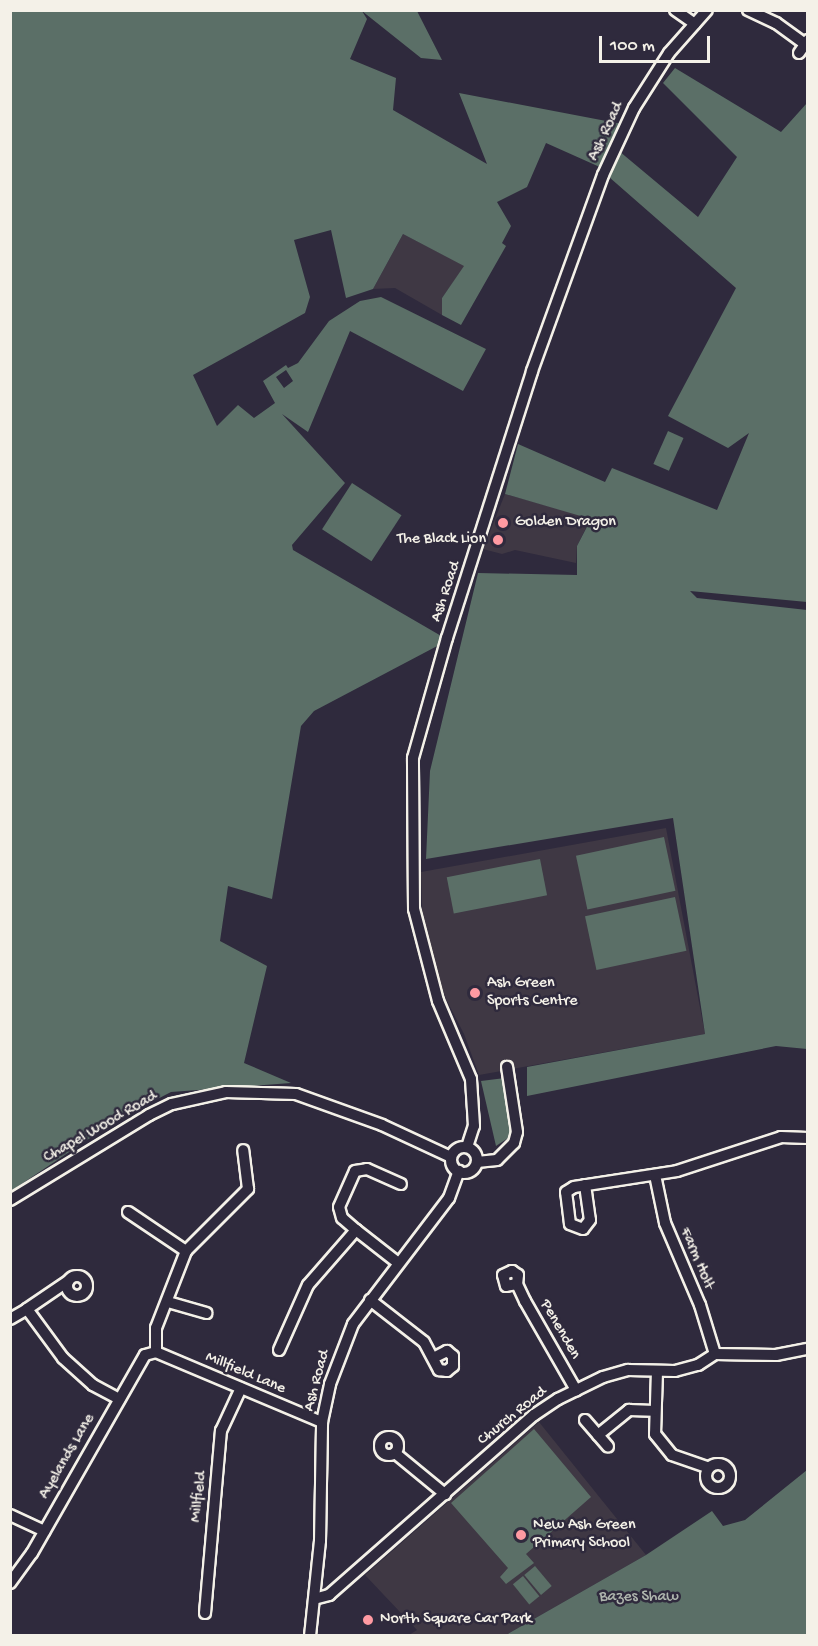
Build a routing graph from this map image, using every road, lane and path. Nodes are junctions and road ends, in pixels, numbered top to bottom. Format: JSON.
{"nodes":[{"id":1,"x":675,"y":10,"type":"edge"},
{"id":2,"x":707,"y":10,"type":"edge"},
{"id":3,"x":748,"y":10,"type":"edge"},
{"id":4,"x":695,"y":24,"type":"junction"},
{"id":5,"x":804,"y":46,"type":"edge"},
{"id":6,"x":507,"y":1067,"type":"dead end"},
{"id":7,"x":807,"y":1138,"type":"edge"},
{"id":8,"x":467,"y":1147,"type":"junction"},
{"id":9,"x":243,"y":1150,"type":"dead end"},
{"id":10,"x":452,"y":1157,"type":"junction"},
{"id":11,"x":477,"y":1162,"type":"junction"},
{"id":12,"x":459,"y":1172,"type":"junction"},
{"id":13,"x":655,"y":1175,"type":"junction"},
{"id":14,"x":401,"y":1184,"type":"dead end"},
{"id":15,"x":585,"y":1185,"type":"dead end"},
{"id":16,"x":10,"y":1200,"type":"edge"},
{"id":17,"x":128,"y":1212,"type":"dead end"},
{"id":18,"x":356,"y":1230,"type":"junction"},
{"id":19,"x":186,"y":1251,"type":"junction"},
{"id":20,"x":397,"y":1262,"type":"junction"},
{"id":21,"x":68,"y":1281,"type":"dead end"},
{"id":22,"x":517,"y":1284,"type":"dead end"},
{"id":23,"x":370,"y":1300,"type":"junction"},
{"id":24,"x":168,"y":1302,"type":"junction"},
{"id":25,"x":27,"y":1309,"type":"junction"},
{"id":26,"x":206,"y":1312,"type":"dead end"},
{"id":27,"x":10,"y":1319,"type":"edge"},
{"id":28,"x":807,"y":1349,"type":"edge"},
{"id":29,"x":279,"y":1350,"type":"dead end"},
{"id":30,"x":156,"y":1352,"type":"junction"},
{"id":31,"x":715,"y":1354,"type":"junction"},
{"id":32,"x":435,"y":1357,"type":"dead end"},
{"id":33,"x":657,"y":1371,"type":"junction"},
{"id":34,"x":241,"y":1388,"type":"junction"},
{"id":35,"x":576,"y":1390,"type":"junction"},
{"id":36,"x":119,"y":1398,"type":"junction"},
{"id":37,"x":654,"y":1412,"type":"junction"},
{"id":38,"x":585,"y":1420,"type":"dead end"},
{"id":39,"x":322,"y":1422,"type":"junction"},
{"id":40,"x":598,"y":1435,"type":"junction"},
{"id":41,"x":608,"y":1446,"type":"dead end"},
{"id":42,"x":395,"y":1453,"type":"dead end"},
{"id":43,"x":709,"y":1468,"type":"dead end"},
{"id":44,"x":445,"y":1494,"type":"junction"},
{"id":45,"x":10,"y":1515,"type":"edge"},
{"id":46,"x":44,"y":1531,"type":"junction"},
{"id":47,"x":10,"y":1583,"type":"edge"},
{"id":48,"x":314,"y":1599,"type":"junction"},
{"id":49,"x":205,"y":1613,"type":"dead end"},
{"id":50,"x":310,"y":1635,"type":"edge"}],
"edges":[{"from":1,"to":4,"type":"street"},
{"from":2,"to":4,"type":"street","name":"Ash Road"},
{"from":3,"to":5,"type":"street"},
{"from":4,"to":8,"type":"street","name":"Ash Road"},
{"from":6,"to":11,"type":"street"},
{"from":7,"to":13,"type":"street"},
{"from":8,"to":10,"type":"street"},
{"from":8,"to":11,"type":"street"},
{"from":9,"to":19,"type":"street"},
{"from":10,"to":12,"type":"street"},
{"from":10,"to":16,"type":"street","name":"Chapel Wood Road"},
{"from":11,"to":12,"type":"street"},
{"from":12,"to":20,"type":"street","name":"Ash Road"},
{"from":13,"to":15,"type":"street"},
{"from":13,"to":31,"type":"street","name":"Farm Holt"},
{"from":14,"to":18,"type":"street"},
{"from":17,"to":19,"type":"street"},
{"from":18,"to":20,"type":"street"},
{"from":18,"to":29,"type":"street"},
{"from":19,"to":24,"type":"street"},
{"from":20,"to":23,"type":"street","name":"Ash Road"},
{"from":21,"to":25,"type":"street"},
{"from":22,"to":35,"type":"street","name":"Penenden"},
{"from":23,"to":32,"type":"street"},
{"from":23,"to":39,"type":"street","name":"Ash Road"},
{"from":24,"to":26,"type":"street"},
{"from":24,"to":30,"type":"street"},
{"from":25,"to":27,"type":"street"},
{"from":25,"to":36,"type":"street"},
{"from":28,"to":31,"type":"street","name":"Church Road"},
{"from":30,"to":34,"type":"street","name":"Millfield Lane"},
{"from":30,"to":36,"type":"street","name":"Ayelands Lane"},
{"from":31,"to":33,"type":"street","name":"Church Road"},
{"from":33,"to":35,"type":"street","name":"Church Road"},
{"from":33,"to":37,"type":"street"},
{"from":34,"to":39,"type":"street","name":"Millfield Lane"},
{"from":34,"to":49,"type":"street","name":"Millfield"},
{"from":35,"to":44,"type":"street","name":"Church Road"},
{"from":36,"to":46,"type":"street","name":"Ayelands Lane"},
{"from":37,"to":40,"type":"street"},
{"from":37,"to":43,"type":"street"},
{"from":38,"to":40,"type":"street"},
{"from":39,"to":48,"type":"street","name":"Ash Road"},
{"from":40,"to":41,"type":"street"},
{"from":42,"to":44,"type":"street"},
{"from":44,"to":48,"type":"street","name":"Church Road"},
{"from":45,"to":46,"type":"street"},
{"from":46,"to":47,"type":"street","name":"Ayelands Lane"},
{"from":48,"to":50,"type":"street","name":"Ash Road"}]}
